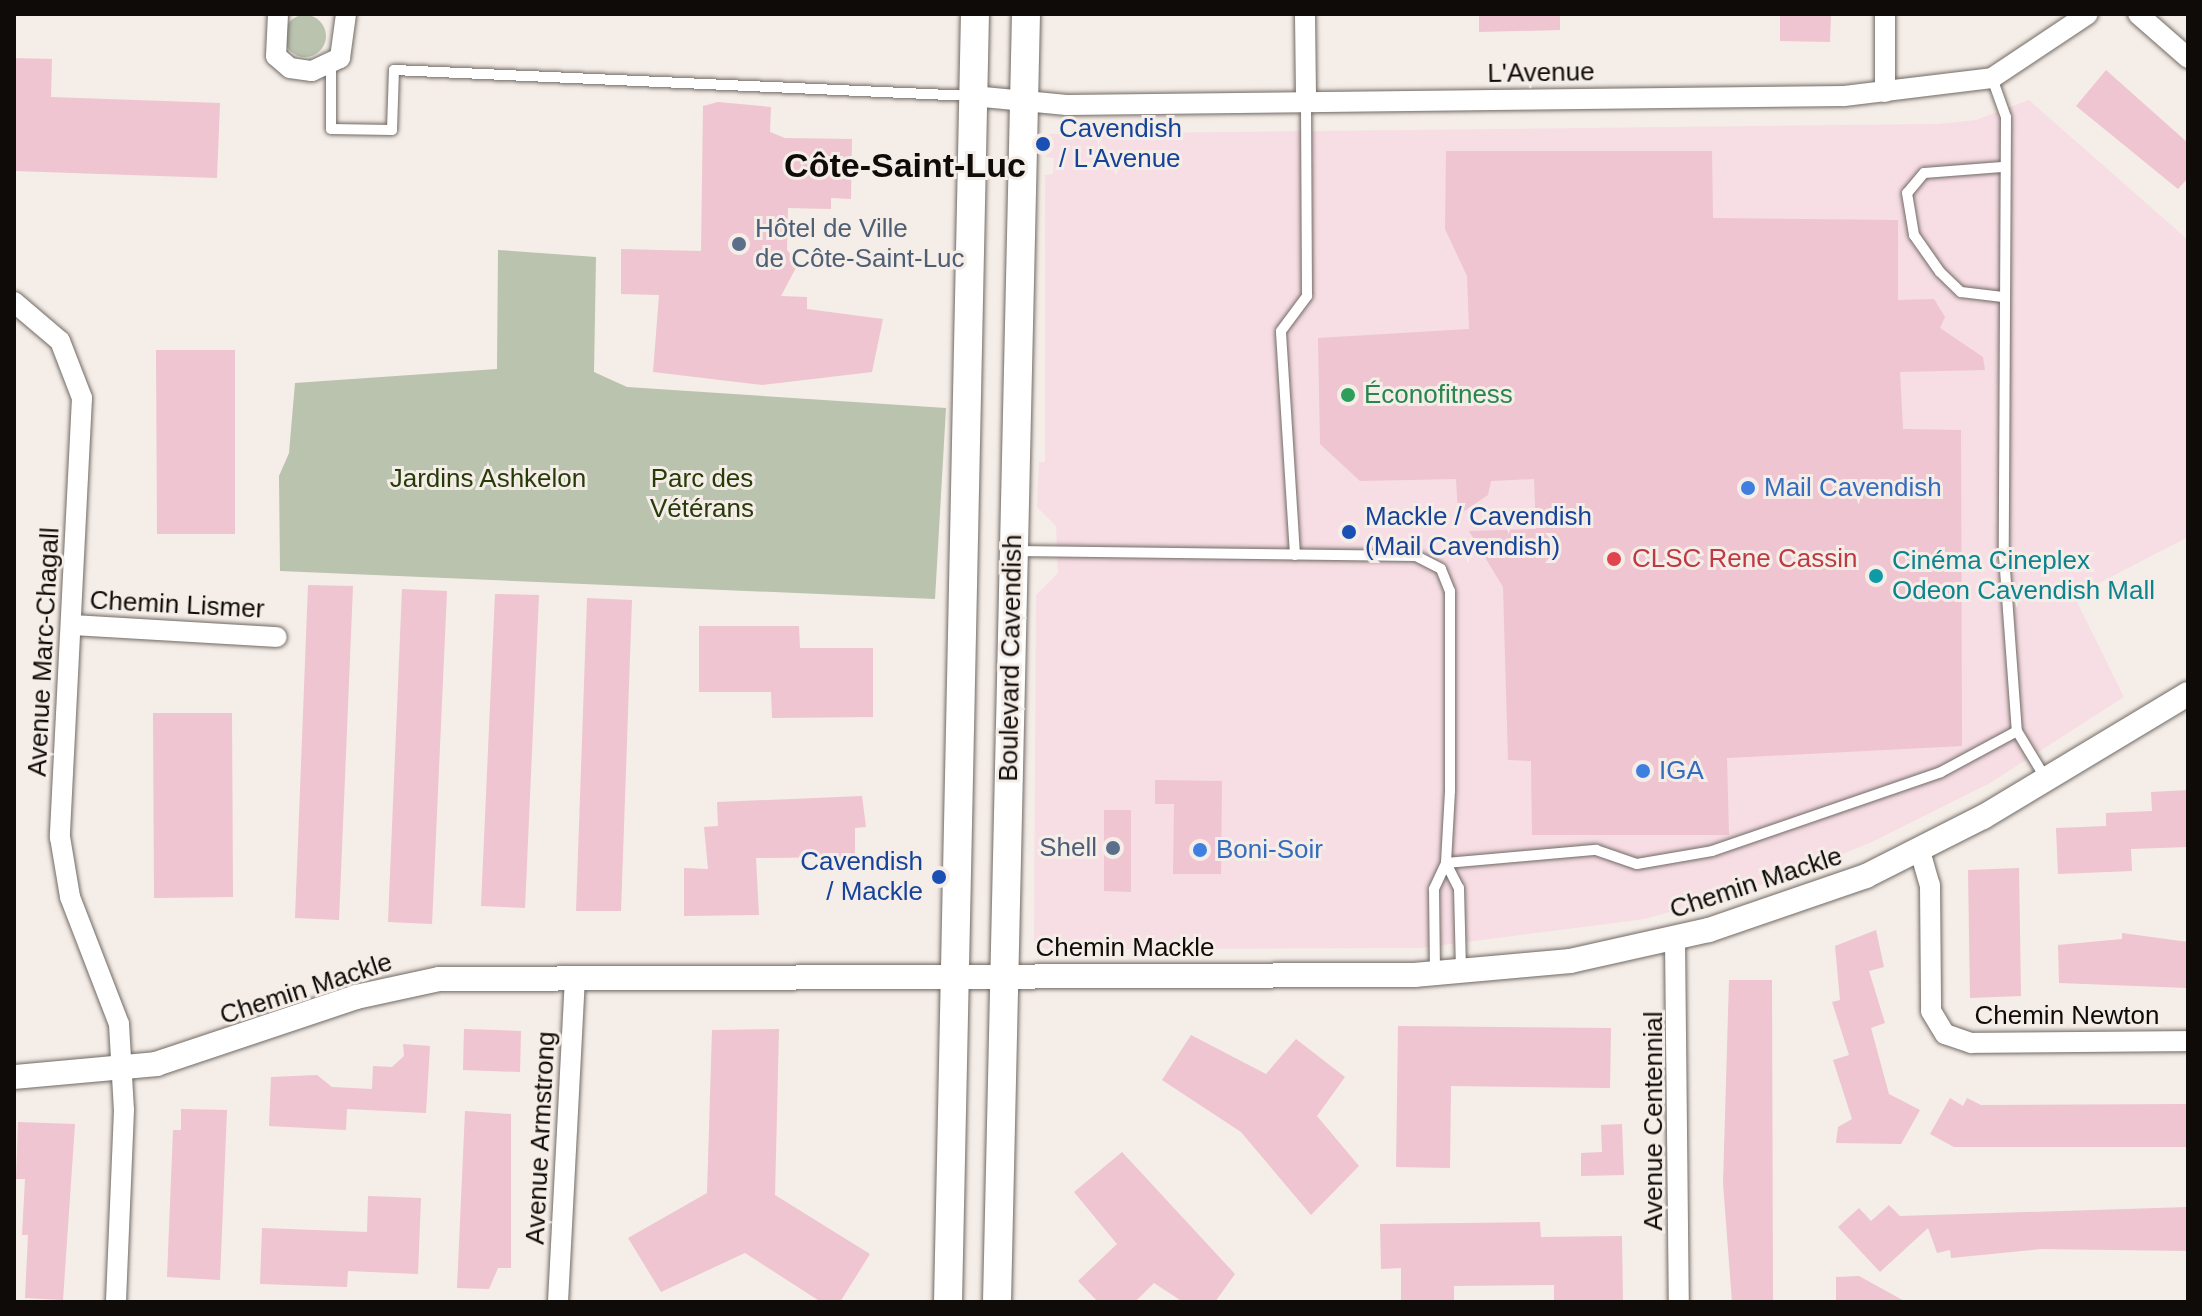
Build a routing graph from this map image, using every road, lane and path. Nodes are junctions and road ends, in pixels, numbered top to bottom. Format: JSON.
{"nodes":[{"id":1,"x":278,"y":14,"type":"edge"},
{"id":2,"x":346,"y":14,"type":"edge"},
{"id":3,"x":975,"y":14,"type":"edge"},
{"id":4,"x":1026,"y":14,"type":"edge"},
{"id":5,"x":1305,"y":14,"type":"edge"},
{"id":6,"x":1885,"y":14,"type":"edge"},
{"id":7,"x":2088,"y":14,"type":"edge"},
{"id":8,"x":2138,"y":14,"type":"edge"},
{"id":9,"x":2188,"y":58,"type":"edge"},
{"id":10,"x":331,"y":67,"type":"junction"},
{"id":11,"x":1992,"y":78,"type":"junction"},
{"id":12,"x":1885,"y":92,"type":"junction"},
{"id":13,"x":973,"y":96,"type":"junction"},
{"id":14,"x":1023,"y":101,"type":"junction"},
{"id":15,"x":1306,"y":102,"type":"junction"},
{"id":16,"x":2002,"y":167,"type":"junction"},
{"id":17,"x":2003,"y":297,"type":"junction"},
{"id":18,"x":14,"y":302,"type":"edge"},
{"id":19,"x":1014,"y":551,"type":"junction"},
{"id":20,"x":1295,"y":555,"type":"junction"},
{"id":21,"x":74,"y":625,"type":"junction"},
{"id":22,"x":277,"y":637,"type":"dead end"},
{"id":23,"x":2188,"y":694,"type":"edge"},
{"id":24,"x":2017,"y":731,"type":"junction"},
{"id":25,"x":2046,"y":779,"type":"junction"},
{"id":26,"x":1920,"y":851,"type":"junction"},
{"id":27,"x":1446,"y":863,"type":"junction"},
{"id":28,"x":1675,"y":940,"type":"junction"},
{"id":29,"x":1461,"y":973,"type":"junction"},
{"id":30,"x":1435,"y":974,"type":"junction"},
{"id":31,"x":1005,"y":976,"type":"junction"},
{"id":32,"x":575,"y":977,"type":"junction"},
{"id":33,"x":956,"y":977,"type":"junction"},
{"id":34,"x":2188,"y":1041,"type":"edge"},
{"id":35,"x":123,"y":1070,"type":"junction"},
{"id":36,"x":14,"y":1077,"type":"edge"},
{"id":37,"x":116,"y":1302,"type":"edge"},
{"id":38,"x":558,"y":1302,"type":"edge"},
{"id":39,"x":948,"y":1302,"type":"edge"},
{"id":40,"x":997,"y":1302,"type":"edge"},
{"id":41,"x":1679,"y":1302,"type":"edge"}],
"edges":[{"from":1,"to":10,"type":"street"},
{"from":2,"to":10,"type":"street"},
{"from":3,"to":13,"type":"main road","name":"Boulevard Cavendish"},
{"from":4,"to":14,"type":"main road","name":"Boulevard Cavendish"},
{"from":5,"to":15,"type":"street"},
{"from":6,"to":12,"type":"street"},
{"from":7,"to":11,"type":"street","name":"L'Avenue"},
{"from":8,"to":9,"type":"street"},
{"from":10,"to":13,"type":"lane"},
{"from":11,"to":12,"type":"street","name":"L'Avenue"},
{"from":11,"to":16,"type":"lane"},
{"from":12,"to":15,"type":"street","name":"L'Avenue"},
{"from":13,"to":14,"type":"street","name":"L'Avenue"},
{"from":13,"to":33,"type":"main road","name":"Boulevard Cavendish"},
{"from":14,"to":15,"type":"street","name":"L'Avenue"},
{"from":14,"to":19,"type":"main road","name":"Boulevard Cavendish"},
{"from":15,"to":20,"type":"lane"},
{"from":16,"to":17,"type":"lane"},
{"from":16,"to":17,"type":"lane"},
{"from":17,"to":24,"type":"lane"},
{"from":18,"to":21,"type":"street","name":"Avenue Marc-Chagall"},
{"from":19,"to":20,"type":"lane"},
{"from":19,"to":31,"type":"main road","name":"Boulevard Cavendish"},
{"from":20,"to":27,"type":"lane"},
{"from":21,"to":22,"type":"street","name":"Chemin Lismer"},
{"from":21,"to":35,"type":"street","name":"Avenue Marc-Chagall"},
{"from":23,"to":25,"type":"street","name":"Chemin Mackle"},
{"from":24,"to":25,"type":"lane"},
{"from":24,"to":27,"type":"lane"},
{"from":25,"to":26,"type":"street","name":"Chemin Mackle"},
{"from":26,"to":28,"type":"street","name":"Chemin Mackle"},
{"from":26,"to":34,"type":"street","name":"Chemin Newton"},
{"from":27,"to":29,"type":"lane"},
{"from":27,"to":30,"type":"lane"},
{"from":28,"to":29,"type":"street","name":"Chemin Mackle"},
{"from":28,"to":41,"type":"street","name":"Avenue Centennial"},
{"from":29,"to":30,"type":"street","name":"Chemin Mackle"},
{"from":30,"to":31,"type":"street","name":"Chemin Mackle"},
{"from":31,"to":33,"type":"street","name":"Chemin Mackle"},
{"from":31,"to":40,"type":"main road","name":"Boulevard Cavendish"},
{"from":32,"to":33,"type":"street","name":"Chemin Mackle"},
{"from":32,"to":35,"type":"street","name":"Chemin Mackle"},
{"from":32,"to":38,"type":"street","name":"Avenue Armstrong"},
{"from":33,"to":39,"type":"main road","name":"Boulevard Cavendish"},
{"from":35,"to":36,"type":"street","name":"Chemin Mackle"},
{"from":35,"to":37,"type":"street","name":"Avenue Marc-Chagall"}]}
